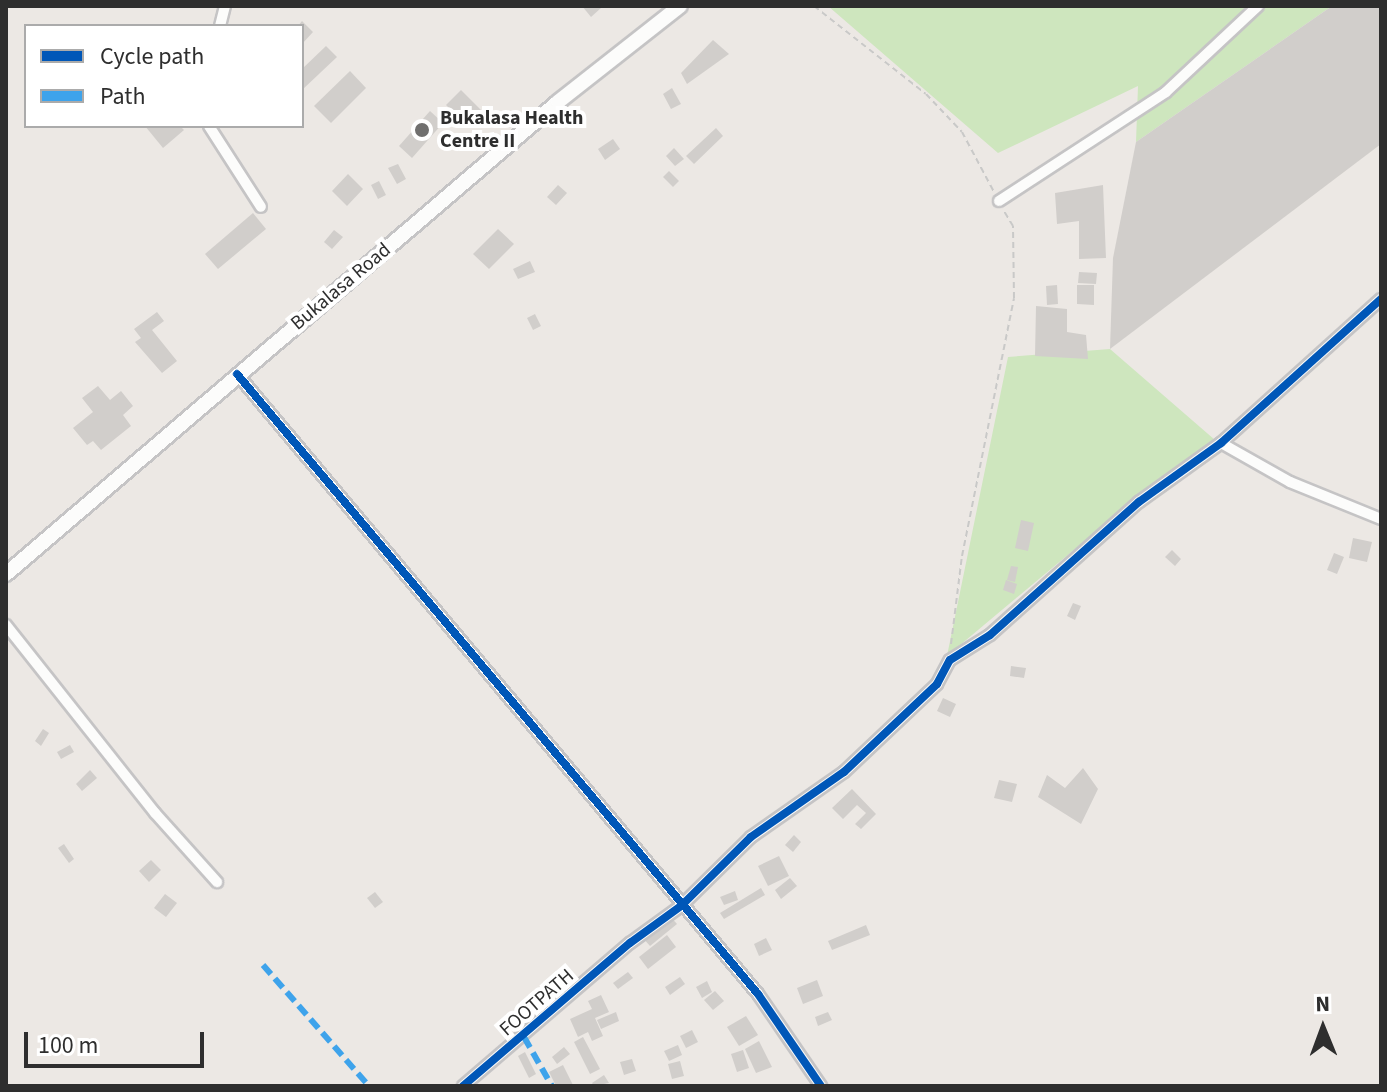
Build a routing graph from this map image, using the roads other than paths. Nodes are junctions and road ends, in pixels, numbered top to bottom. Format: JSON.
{"nodes":[{"id":1,"x":680,"y":6,"type":"edge"},
{"id":2,"x":1258,"y":6,"type":"edge"},
{"id":3,"x":210,"y":128,"type":"edge"},
{"id":4,"x":999,"y":201,"type":"road end"},
{"id":5,"x":261,"y":207,"type":"dead end"},
{"id":6,"x":1379,"y":305,"type":"edge"},
{"id":7,"x":237,"y":374,"type":"junction"},
{"id":8,"x":1221,"y":443,"type":"junction"},
{"id":9,"x":1381,"y":519,"type":"edge"},
{"id":10,"x":6,"y":574,"type":"edge"},
{"id":11,"x":6,"y":625,"type":"edge"},
{"id":12,"x":217,"y":882,"type":"dead end"},
{"id":13,"x":681,"y":906,"type":"junction"},
{"id":14,"x":463,"y":1086,"type":"edge"},
{"id":15,"x":821,"y":1086,"type":"edge"}],
"edges":[{"from":1,"to":7,"type":"street","name":"Bukalasa Road"},
{"from":2,"to":4,"type":"street"},
{"from":3,"to":5,"type":"street"},
{"from":6,"to":8,"type":"street"},
{"from":7,"to":10,"type":"street","name":"Bukalasa Road"},
{"from":7,"to":13,"type":"street"},
{"from":8,"to":9,"type":"street"},
{"from":8,"to":13,"type":"street","name":"FOOTPATH"},
{"from":11,"to":12,"type":"street"},
{"from":13,"to":14,"type":"street","name":"FOOTPATH"},
{"from":13,"to":15,"type":"street"}]}
